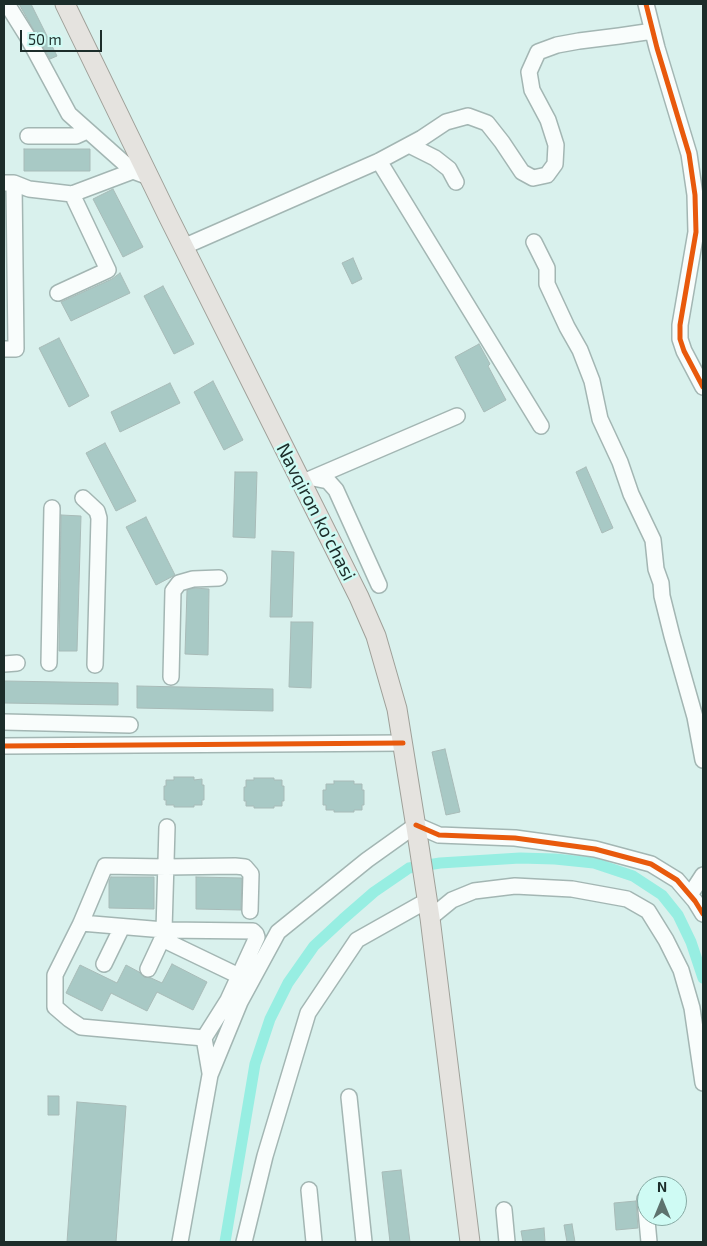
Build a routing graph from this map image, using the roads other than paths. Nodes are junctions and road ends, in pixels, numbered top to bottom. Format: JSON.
{"nodes":[{"id":1,"x":7,"y":4,"type":"edge"},
{"id":2,"x":65,"y":4,"type":"edge"},
{"id":3,"x":646,"y":4,"type":"edge"},
{"id":4,"x":653,"y":31,"type":"junction"},
{"id":5,"x":87,"y":131,"type":"junction"},
{"id":6,"x":28,"y":136,"type":"dead end"},
{"id":7,"x":409,"y":145,"type":"junction"},
{"id":8,"x":379,"y":161,"type":"junction"},
{"id":9,"x":141,"y":174,"type":"junction"},
{"id":10,"x":456,"y":182,"type":"dead end"},
{"id":11,"x":9,"y":183,"type":"edge"},
{"id":12,"x":72,"y":194,"type":"junction"},
{"id":13,"x":699,"y":208,"type":"edge"},
{"id":14,"x":534,"y":242,"type":"dead end"},
{"id":15,"x":183,"y":247,"type":"junction"},
{"id":16,"x":58,"y":293,"type":"dead end"},
{"id":17,"x":4,"y":349,"type":"edge"},
{"id":18,"x":703,"y":387,"type":"edge"},
{"id":19,"x":457,"y":416,"type":"dead end"},
{"id":20,"x":541,"y":426,"type":"dead end"},
{"id":21,"x":307,"y":481,"type":"junction"},
{"id":22,"x":83,"y":498,"type":"dead end"},
{"id":23,"x":52,"y":508,"type":"dead end"},
{"id":24,"x":219,"y":578,"type":"dead end"},
{"id":25,"x":379,"y":585,"type":"dead end"},
{"id":26,"x":49,"y":663,"type":"dead end"},
{"id":27,"x":95,"y":665,"type":"dead end"},
{"id":28,"x":171,"y":677,"type":"dead end"},
{"id":29,"x":4,"y":722,"type":"edge"},
{"id":30,"x":103,"y":725,"type":"junction"},
{"id":31,"x":130,"y":725,"type":"dead end"},
{"id":32,"x":403,"y":742,"type":"junction"},
{"id":33,"x":104,"y":745,"type":"junction"},
{"id":34,"x":4,"y":746,"type":"edge"},
{"id":35,"x":703,"y":760,"type":"edge"},
{"id":36,"x":416,"y":825,"type":"junction"},
{"id":37,"x":167,"y":827,"type":"dead end"},
{"id":38,"x":166,"y":867,"type":"junction"},
{"id":39,"x":703,"y":875,"type":"edge"},
{"id":40,"x":690,"y":895,"type":"junction"},
{"id":41,"x":429,"y":909,"type":"junction"},
{"id":42,"x":250,"y":912,"type":"dead end"},
{"id":43,"x":703,"y":914,"type":"edge"},
{"id":44,"x":82,"y":923,"type":"junction"},
{"id":45,"x":122,"y":927,"type":"junction"},
{"id":46,"x":163,"y":935,"type":"junction"},
{"id":47,"x":104,"y":964,"type":"dead end"},
{"id":48,"x":148,"y":969,"type":"dead end"},
{"id":49,"x":239,"y":976,"type":"junction"},
{"id":50,"x":204,"y":1038,"type":"junction"},
{"id":51,"x":210,"y":1075,"type":"junction"},
{"id":52,"x":703,"y":1084,"type":"edge"},
{"id":53,"x":349,"y":1097,"type":"dead end"},
{"id":54,"x":309,"y":1190,"type":"dead end"},
{"id":55,"x":504,"y":1210,"type":"dead end"},
{"id":56,"x":648,"y":1226,"type":"edge"},
{"id":57,"x":180,"y":1242,"type":"edge"},
{"id":58,"x":244,"y":1242,"type":"edge"},
{"id":59,"x":314,"y":1242,"type":"edge"},
{"id":60,"x":364,"y":1242,"type":"edge"},
{"id":61,"x":470,"y":1242,"type":"edge"},
{"id":62,"x":507,"y":1242,"type":"edge"},
{"id":63,"x":649,"y":1242,"type":"edge"}],
"edges":[{"from":1,"to":5,"type":"street"},
{"from":2,"to":9,"type":"main road","name":"Navqiron ko'chasi"},
{"from":3,"to":4,"type":"street"},
{"from":4,"to":7,"type":"street"},
{"from":4,"to":13,"type":"street"},
{"from":5,"to":6,"type":"street"},
{"from":5,"to":9,"type":"street"},
{"from":7,"to":8,"type":"street"},
{"from":7,"to":10,"type":"street"},
{"from":8,"to":15,"type":"street"},
{"from":8,"to":20,"type":"street"},
{"from":9,"to":12,"type":"street"},
{"from":9,"to":15,"type":"main road","name":"Navqiron ko'chasi"},
{"from":11,"to":12,"type":"street"},
{"from":11,"to":17,"type":"street"},
{"from":12,"to":16,"type":"street"},
{"from":13,"to":18,"type":"street"},
{"from":14,"to":35,"type":"street"},
{"from":15,"to":21,"type":"main road","name":"Navqiron ko'chasi"},
{"from":19,"to":21,"type":"street"},
{"from":21,"to":25,"type":"street"},
{"from":21,"to":32,"type":"main road","name":"Navqiron ko'chasi"},
{"from":22,"to":27,"type":"street"},
{"from":23,"to":26,"type":"street"},
{"from":24,"to":28,"type":"street"},
{"from":29,"to":30,"type":"street"},
{"from":30,"to":31,"type":"street"},
{"from":30,"to":33,"type":"street"},
{"from":32,"to":33,"type":"street"},
{"from":32,"to":36,"type":"main road","name":"Navqiron ko'chasi"},
{"from":33,"to":34,"type":"street"},
{"from":36,"to":40,"type":"street"},
{"from":36,"to":41,"type":"main road","name":"Navqiron ko'chasi"},
{"from":36,"to":51,"type":"street"},
{"from":37,"to":38,"type":"street"},
{"from":38,"to":42,"type":"street"},
{"from":38,"to":44,"type":"street"},
{"from":38,"to":46,"type":"street"},
{"from":39,"to":40,"type":"street"},
{"from":40,"to":43,"type":"street"},
{"from":41,"to":52,"type":"street"},
{"from":41,"to":58,"type":"street"},
{"from":41,"to":61,"type":"main road","name":"Navqiron ko'chasi"},
{"from":44,"to":45,"type":"street"},
{"from":44,"to":50,"type":"street"},
{"from":45,"to":46,"type":"street"},
{"from":45,"to":47,"type":"street"},
{"from":46,"to":48,"type":"street"},
{"from":46,"to":49,"type":"street"},
{"from":46,"to":49,"type":"street"},
{"from":49,"to":50,"type":"street"},
{"from":50,"to":51,"type":"street"},
{"from":51,"to":57,"type":"street"},
{"from":53,"to":60,"type":"street"},
{"from":54,"to":59,"type":"street"},
{"from":55,"to":62,"type":"street"},
{"from":56,"to":63,"type":"street"}]}
